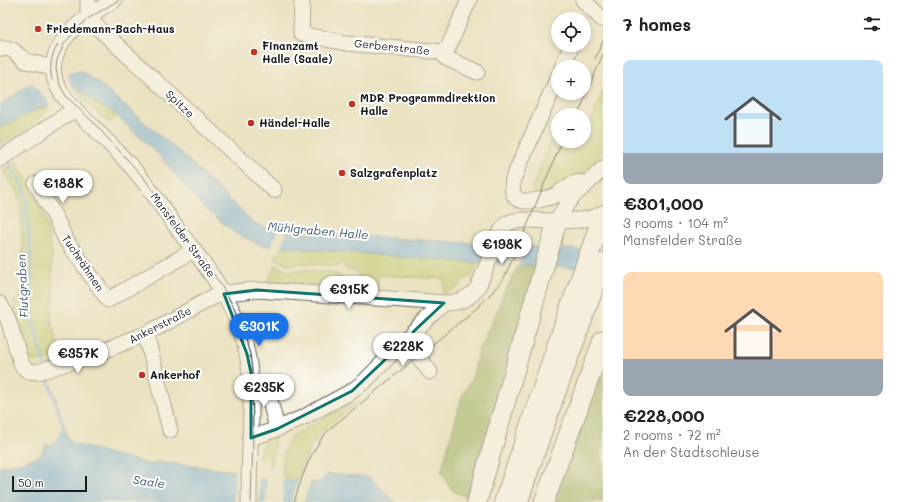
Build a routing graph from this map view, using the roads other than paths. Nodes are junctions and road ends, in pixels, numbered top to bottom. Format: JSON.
{"nodes":[{"id":1,"x":88,"y":0,"type":"edge"},
{"id":2,"x":114,"y":0,"type":"edge"},
{"id":3,"x":302,"y":0,"type":"edge"},
{"id":4,"x":468,"y":0,"type":"edge"},
{"id":5,"x":586,"y":6,"type":"edge"},
{"id":6,"x":89,"y":16,"type":"junction"},
{"id":7,"x":603,"y":20,"type":"edge"},
{"id":8,"x":0,"y":48,"type":"edge"},
{"id":9,"x":442,"y":52,"type":"junction"},
{"id":10,"x":54,"y":72,"type":"junction"},
{"id":11,"x":477,"y":72,"type":"dead end"},
{"id":12,"x":551,"y":93,"type":"edge"},
{"id":13,"x":71,"y":105,"type":"junction"},
{"id":14,"x":0,"y":159,"type":"edge"},
{"id":15,"x":603,"y":168,"type":"edge"},
{"id":16,"x":588,"y":183,"type":"junction"},
{"id":17,"x":36,"y":184,"type":"dead end"},
{"id":18,"x":274,"y":190,"type":"dead end"},
{"id":19,"x":603,"y":214,"type":"edge"},
{"id":20,"x":555,"y":229,"type":"junction"},
{"id":21,"x":194,"y":250,"type":"junction"},
{"id":22,"x":603,"y":262,"type":"edge"},
{"id":23,"x":224,"y":294,"type":"junction"},
{"id":24,"x":580,"y":301,"type":"junction"},
{"id":25,"x":444,"y":303,"type":"junction"},
{"id":26,"x":0,"y":304,"type":"edge"},
{"id":27,"x":4,"y":320,"type":"edge"},
{"id":28,"x":413,"y":332,"type":"junction"},
{"id":29,"x":146,"y":334,"type":"junction"},
{"id":30,"x":603,"y":340,"type":"edge"},
{"id":31,"x":391,"y":354,"type":"junction"},
{"id":32,"x":418,"y":356,"type":"junction"},
{"id":33,"x":430,"y":372,"type":"dead end"},
{"id":34,"x":251,"y":394,"type":"junction"},
{"id":35,"x":277,"y":429,"type":"junction"},
{"id":36,"x":170,"y":430,"type":"dead end"},
{"id":37,"x":251,"y":438,"type":"junction"},
{"id":38,"x":513,"y":495,"type":"edge"},
{"id":39,"x":544,"y":500,"type":"edge"},
{"id":40,"x":249,"y":502,"type":"edge"},
{"id":41,"x":477,"y":502,"type":"edge"}],
"edges":[{"from":1,"to":6,"type":"street"},
{"from":2,"to":6,"type":"street"},
{"from":3,"to":9,"type":"street","name":"Gerberstraße"},
{"from":4,"to":9,"type":"street"},
{"from":5,"to":7,"type":"street"},
{"from":6,"to":10,"type":"street"},
{"from":6,"to":18,"type":"street","name":"Spitze"},
{"from":8,"to":10,"type":"street"},
{"from":9,"to":11,"type":"street","name":"Gerberstraße"},
{"from":10,"to":13,"type":"street","name":"Mansfelder Straße"},
{"from":12,"to":16,"type":"street"},
{"from":13,"to":14,"type":"street"},
{"from":13,"to":21,"type":"street","name":"Mansfelder Straße"},
{"from":15,"to":16,"type":"street"},
{"from":16,"to":20,"type":"street"},
{"from":17,"to":21,"type":"street","name":"Tuchrähmen"},
{"from":19,"to":20,"type":"street","name":"Ankerstraße"},
{"from":19,"to":24,"type":"main road"},
{"from":20,"to":25,"type":"street","name":"Ankerstraße"},
{"from":20,"to":41,"type":"main road"},
{"from":21,"to":23,"type":"street","name":"Mansfelder Straße"},
{"from":22,"to":24,"type":"main road"},
{"from":23,"to":25,"type":"street","name":"Ankerstraße"},
{"from":23,"to":29,"type":"street","name":"Ankerstraße"},
{"from":23,"to":34,"type":"street","name":"Mansfelder Straße"},
{"from":24,"to":38,"type":"main road"},
{"from":25,"to":28,"type":"street"},
{"from":26,"to":27,"type":"street","name":"Ankerstraße"},
{"from":27,"to":29,"type":"street","name":"Ankerstraße"},
{"from":28,"to":31,"type":"street"},
{"from":28,"to":32,"type":"street"},
{"from":29,"to":36,"type":"street"},
{"from":30,"to":39,"type":"main road"},
{"from":31,"to":32,"type":"street"},
{"from":31,"to":35,"type":"street"},
{"from":32,"to":33,"type":"street"},
{"from":34,"to":35,"type":"street"},
{"from":34,"to":37,"type":"street","name":"Mansfelder Straße"},
{"from":35,"to":37,"type":"street"},
{"from":37,"to":40,"type":"street","name":"Mansfelder Straße"}]}
